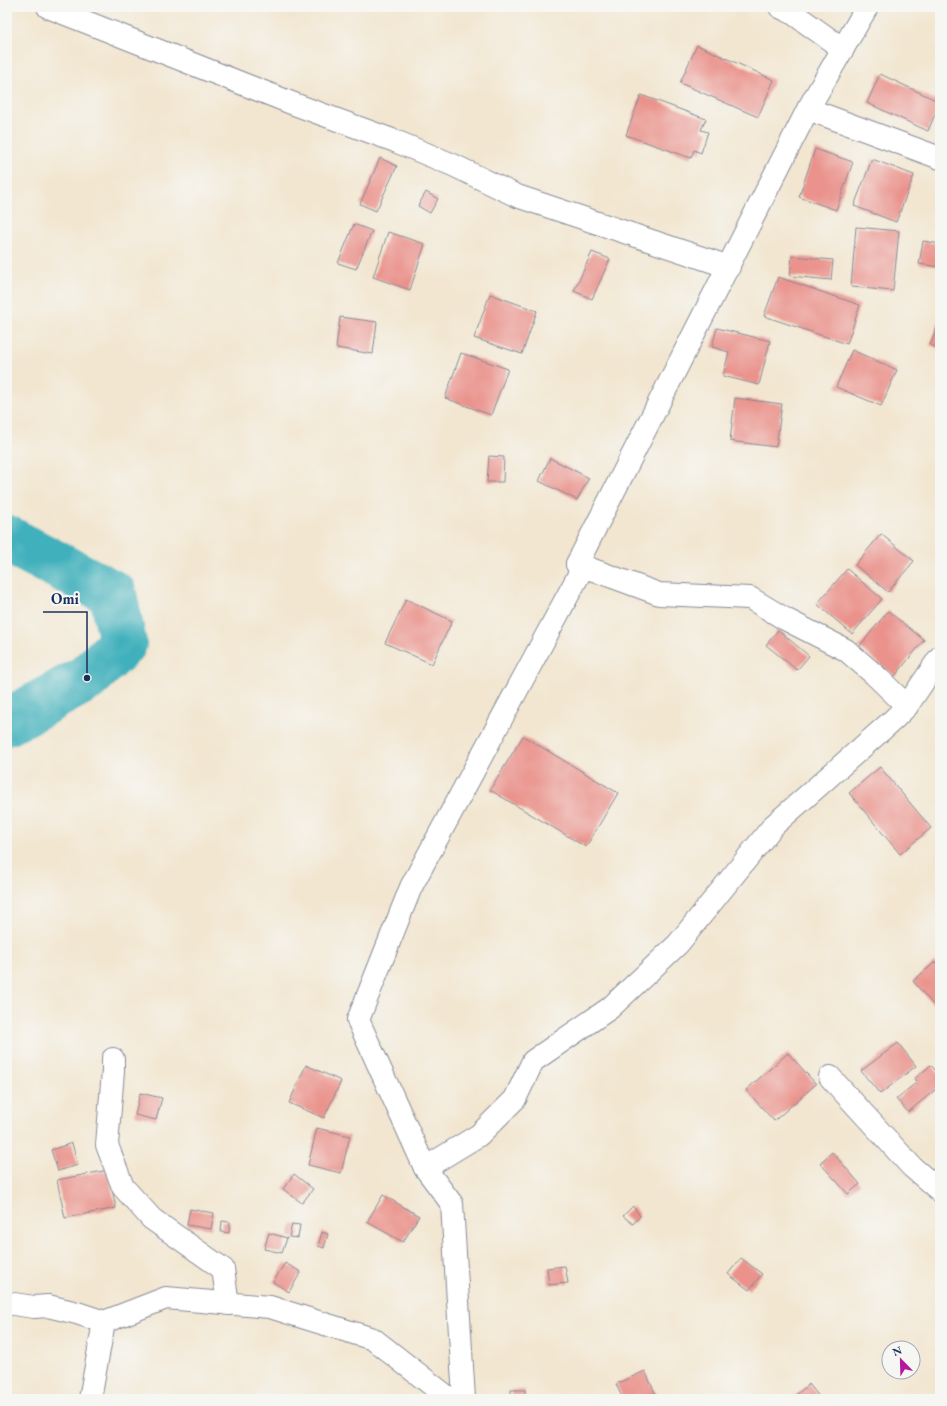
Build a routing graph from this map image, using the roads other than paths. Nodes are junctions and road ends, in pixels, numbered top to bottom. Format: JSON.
{"nodes":[{"id":1,"x":48,"y":7,"type":"edge"},
{"id":2,"x":780,"y":7,"type":"edge"},
{"id":3,"x":867,"y":7,"type":"edge"},
{"id":4,"x":843,"y":50,"type":"junction"},
{"id":5,"x":808,"y":109,"type":"junction"},
{"id":6,"x":940,"y":158,"type":"edge"},
{"id":7,"x":729,"y":267,"type":"junction"},
{"id":8,"x":578,"y":564,"type":"junction"},
{"id":9,"x":940,"y":657,"type":"edge"},
{"id":10,"x":907,"y":706,"type":"junction"},
{"id":11,"x":113,"y":1059,"type":"dead end"},
{"id":12,"x":830,"y":1077,"type":"dead end"},
{"id":13,"x":425,"y":1168,"type":"junction"},
{"id":14,"x":940,"y":1191,"type":"edge"},
{"id":15,"x":7,"y":1303,"type":"edge"},
{"id":16,"x":228,"y":1304,"type":"junction"},
{"id":17,"x":104,"y":1322,"type":"junction"},
{"id":18,"x":90,"y":1399,"type":"edge"},
{"id":19,"x":450,"y":1399,"type":"edge"},
{"id":20,"x":464,"y":1399,"type":"edge"}],
"edges":[{"from":1,"to":7,"type":"street"},
{"from":2,"to":4,"type":"street"},
{"from":3,"to":4,"type":"street"},
{"from":4,"to":5,"type":"street"},
{"from":5,"to":6,"type":"street"},
{"from":5,"to":7,"type":"street"},
{"from":7,"to":8,"type":"street"},
{"from":8,"to":10,"type":"street"},
{"from":8,"to":13,"type":"street"},
{"from":9,"to":10,"type":"street"},
{"from":10,"to":13,"type":"street"},
{"from":11,"to":16,"type":"street"},
{"from":12,"to":14,"type":"street"},
{"from":13,"to":20,"type":"street"},
{"from":15,"to":17,"type":"street"},
{"from":16,"to":17,"type":"street"},
{"from":16,"to":19,"type":"street"},
{"from":17,"to":18,"type":"street"}]}
